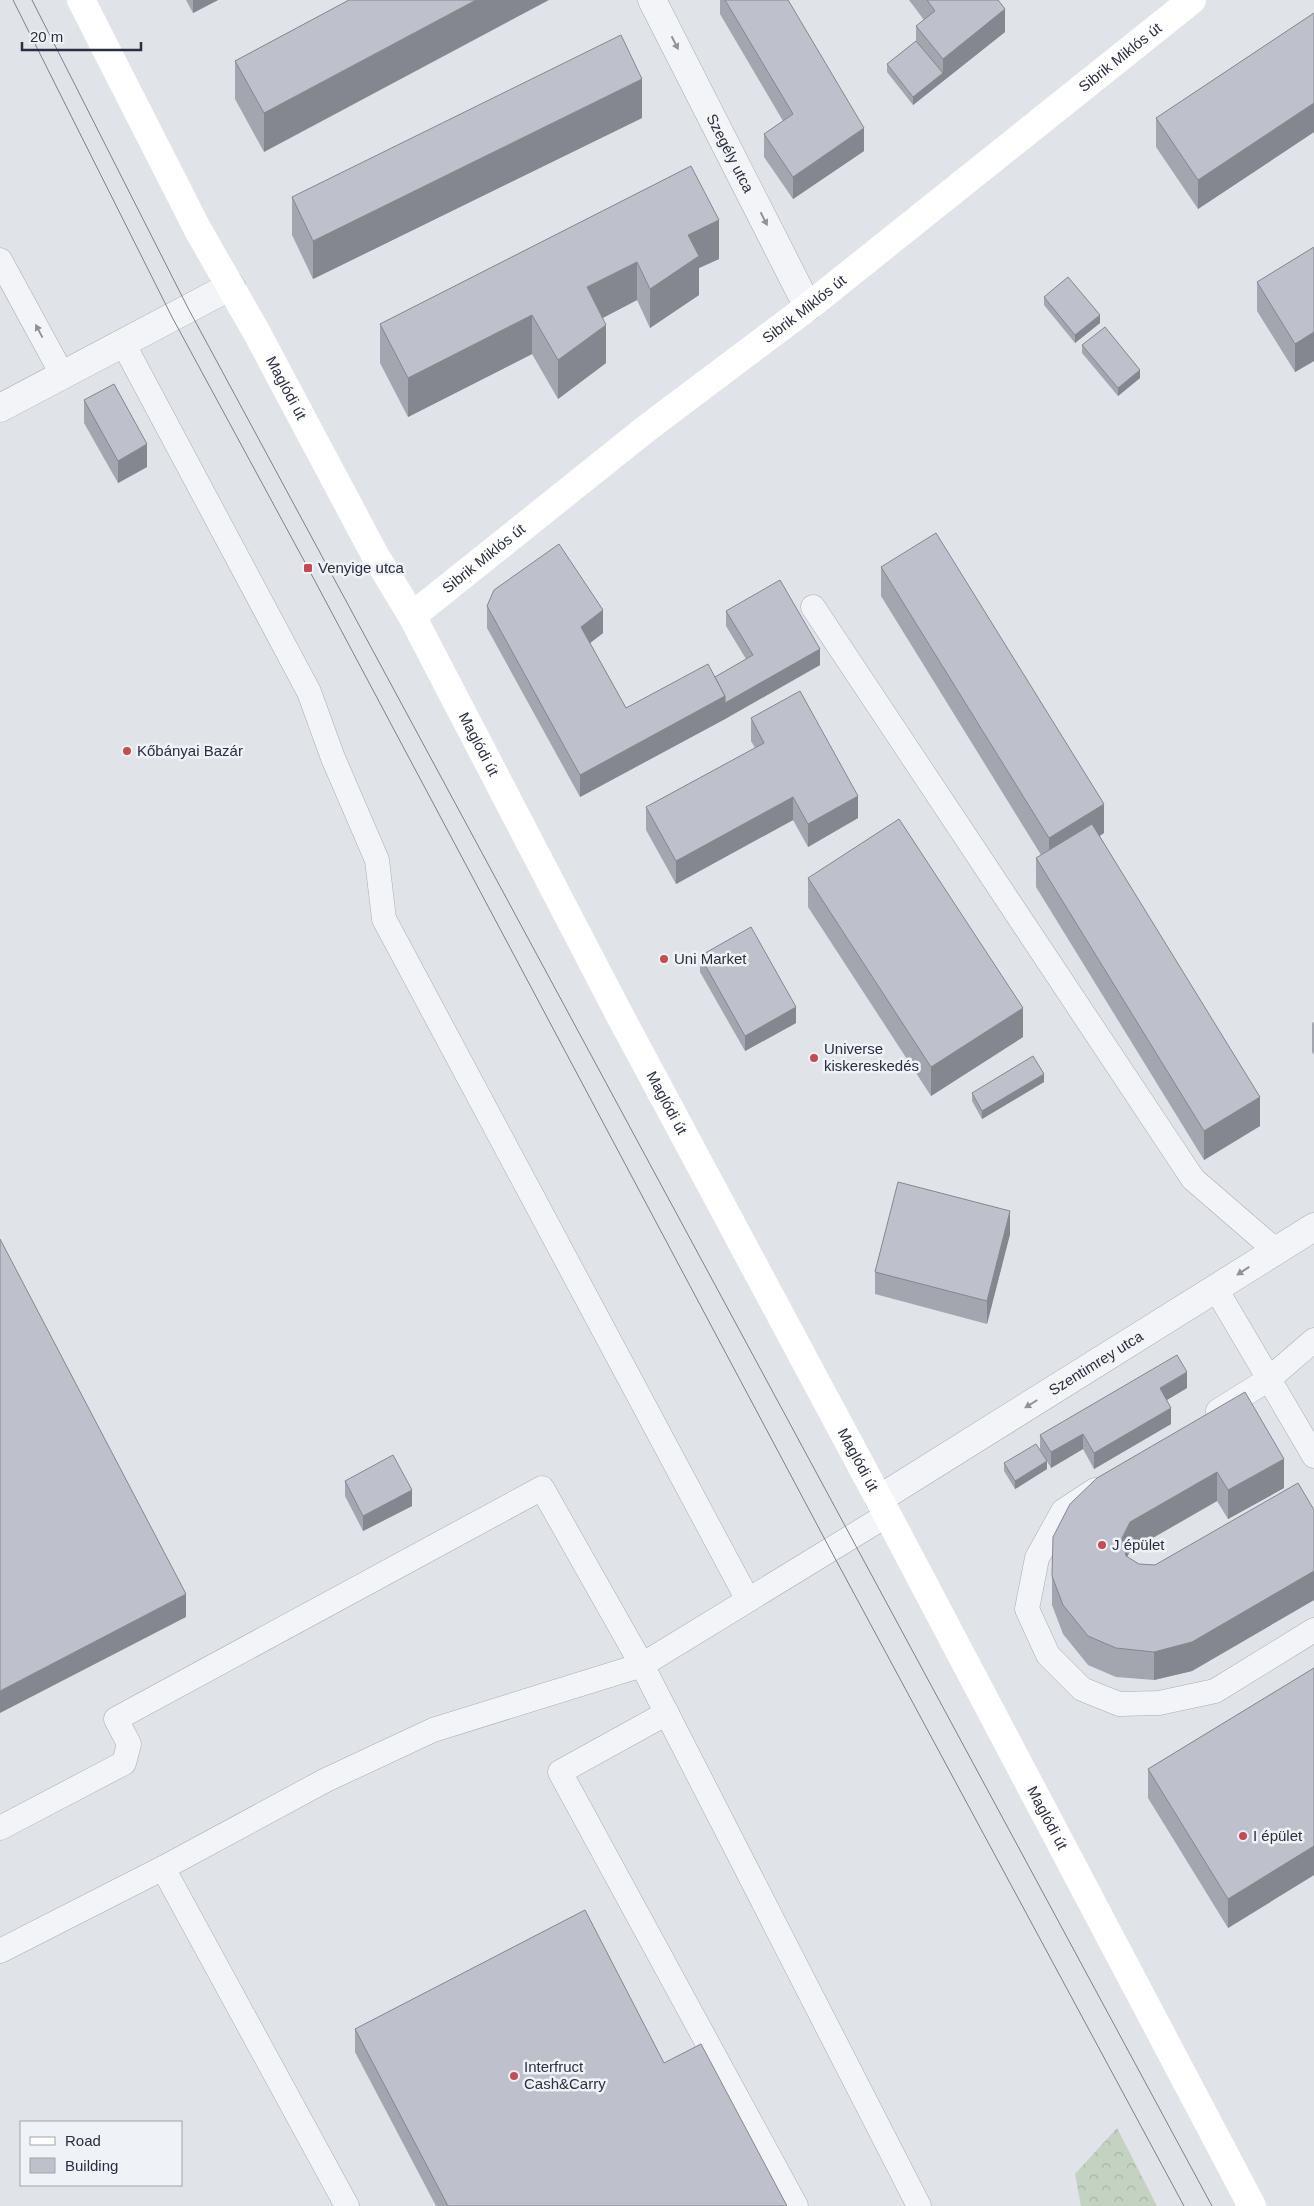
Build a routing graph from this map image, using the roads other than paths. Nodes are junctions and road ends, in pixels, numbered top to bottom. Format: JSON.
{"nodes":[{"id":1,"x":81,"y":0,"type":"edge"},
{"id":2,"x":652,"y":0,"type":"edge"},
{"id":3,"x":1192,"y":0,"type":"edge"},
{"id":4,"x":0,"y":260,"type":"edge"},
{"id":5,"x":231,"y":286,"type":"junction"},
{"id":6,"x":808,"y":307,"type":"junction"},
{"id":7,"x":123,"y":343,"type":"junction"},
{"id":8,"x":62,"y":374,"type":"junction"},
{"id":9,"x":0,"y":408,"type":"edge"},
{"id":10,"x":813,"y":607,"type":"dead end"},
{"id":11,"x":412,"y":616,"type":"junction"},
{"id":12,"x":1314,"y":1226,"type":"edge"},
{"id":13,"x":1275,"y":1250,"type":"junction"},
{"id":14,"x":1216,"y":1289,"type":"junction"},
{"id":15,"x":1314,"y":1340,"type":"edge"},
{"id":16,"x":1270,"y":1378,"type":"junction"},
{"id":17,"x":1204,"y":1421,"type":"edge"},
{"id":18,"x":1314,"y":1456,"type":"edge"},
{"id":19,"x":1113,"y":1479,"type":"edge"},
{"id":20,"x":883,"y":1507,"type":"junction"},
{"id":21,"x":748,"y":1600,"type":"junction"},
{"id":22,"x":1314,"y":1630,"type":"edge"},
{"id":23,"x":642,"y":1665,"type":"junction"},
{"id":24,"x":667,"y":1714,"type":"junction"},
{"id":25,"x":0,"y":1828,"type":"edge"},
{"id":26,"x":163,"y":1868,"type":"junction"},
{"id":27,"x":0,"y":1951,"type":"edge"},
{"id":28,"x":347,"y":2206,"type":"edge"},
{"id":29,"x":796,"y":2206,"type":"edge"},
{"id":30,"x":919,"y":2206,"type":"edge"},
{"id":31,"x":1252,"y":2206,"type":"edge"}],
"edges":[{"from":1,"to":5,"type":"street","name":"Maglódi út"},
{"from":2,"to":6,"type":"street","name":"Szegély utca","one_way":true},
{"from":3,"to":6,"type":"street","name":"Sibrik Miklós út"},
{"from":8,"to":4,"type":"lane","one_way":true},
{"from":5,"to":7,"type":"street"},
{"from":5,"to":11,"type":"street","name":"Maglódi út"},
{"from":6,"to":11,"type":"street","name":"Sibrik Miklós út"},
{"from":7,"to":8,"type":"street"},
{"from":7,"to":21,"type":"lane"},
{"from":8,"to":9,"type":"street"},
{"from":10,"to":13,"type":"lane"},
{"from":11,"to":20,"type":"street","name":"Maglódi út"},
{"from":12,"to":13,"type":"street","name":"Szentimrey utca"},
{"from":13,"to":14,"type":"street","name":"Szentimrey utca","one_way":true},
{"from":14,"to":16,"type":"lane"},
{"from":14,"to":20,"type":"street","name":"Szentimrey utca","one_way":true},
{"from":15,"to":16,"type":"lane"},
{"from":16,"to":17,"type":"lane"},
{"from":16,"to":18,"type":"lane"},
{"from":19,"to":22,"type":"lane"},
{"from":20,"to":21,"type":"lane"},
{"from":20,"to":31,"type":"street","name":"Maglódi út"},
{"from":21,"to":23,"type":"lane"},
{"from":23,"to":24,"type":"lane"},
{"from":23,"to":25,"type":"lane"},
{"from":23,"to":26,"type":"lane"},
{"from":24,"to":29,"type":"lane"},
{"from":24,"to":30,"type":"lane"},
{"from":26,"to":27,"type":"lane"},
{"from":26,"to":28,"type":"lane"}]}
